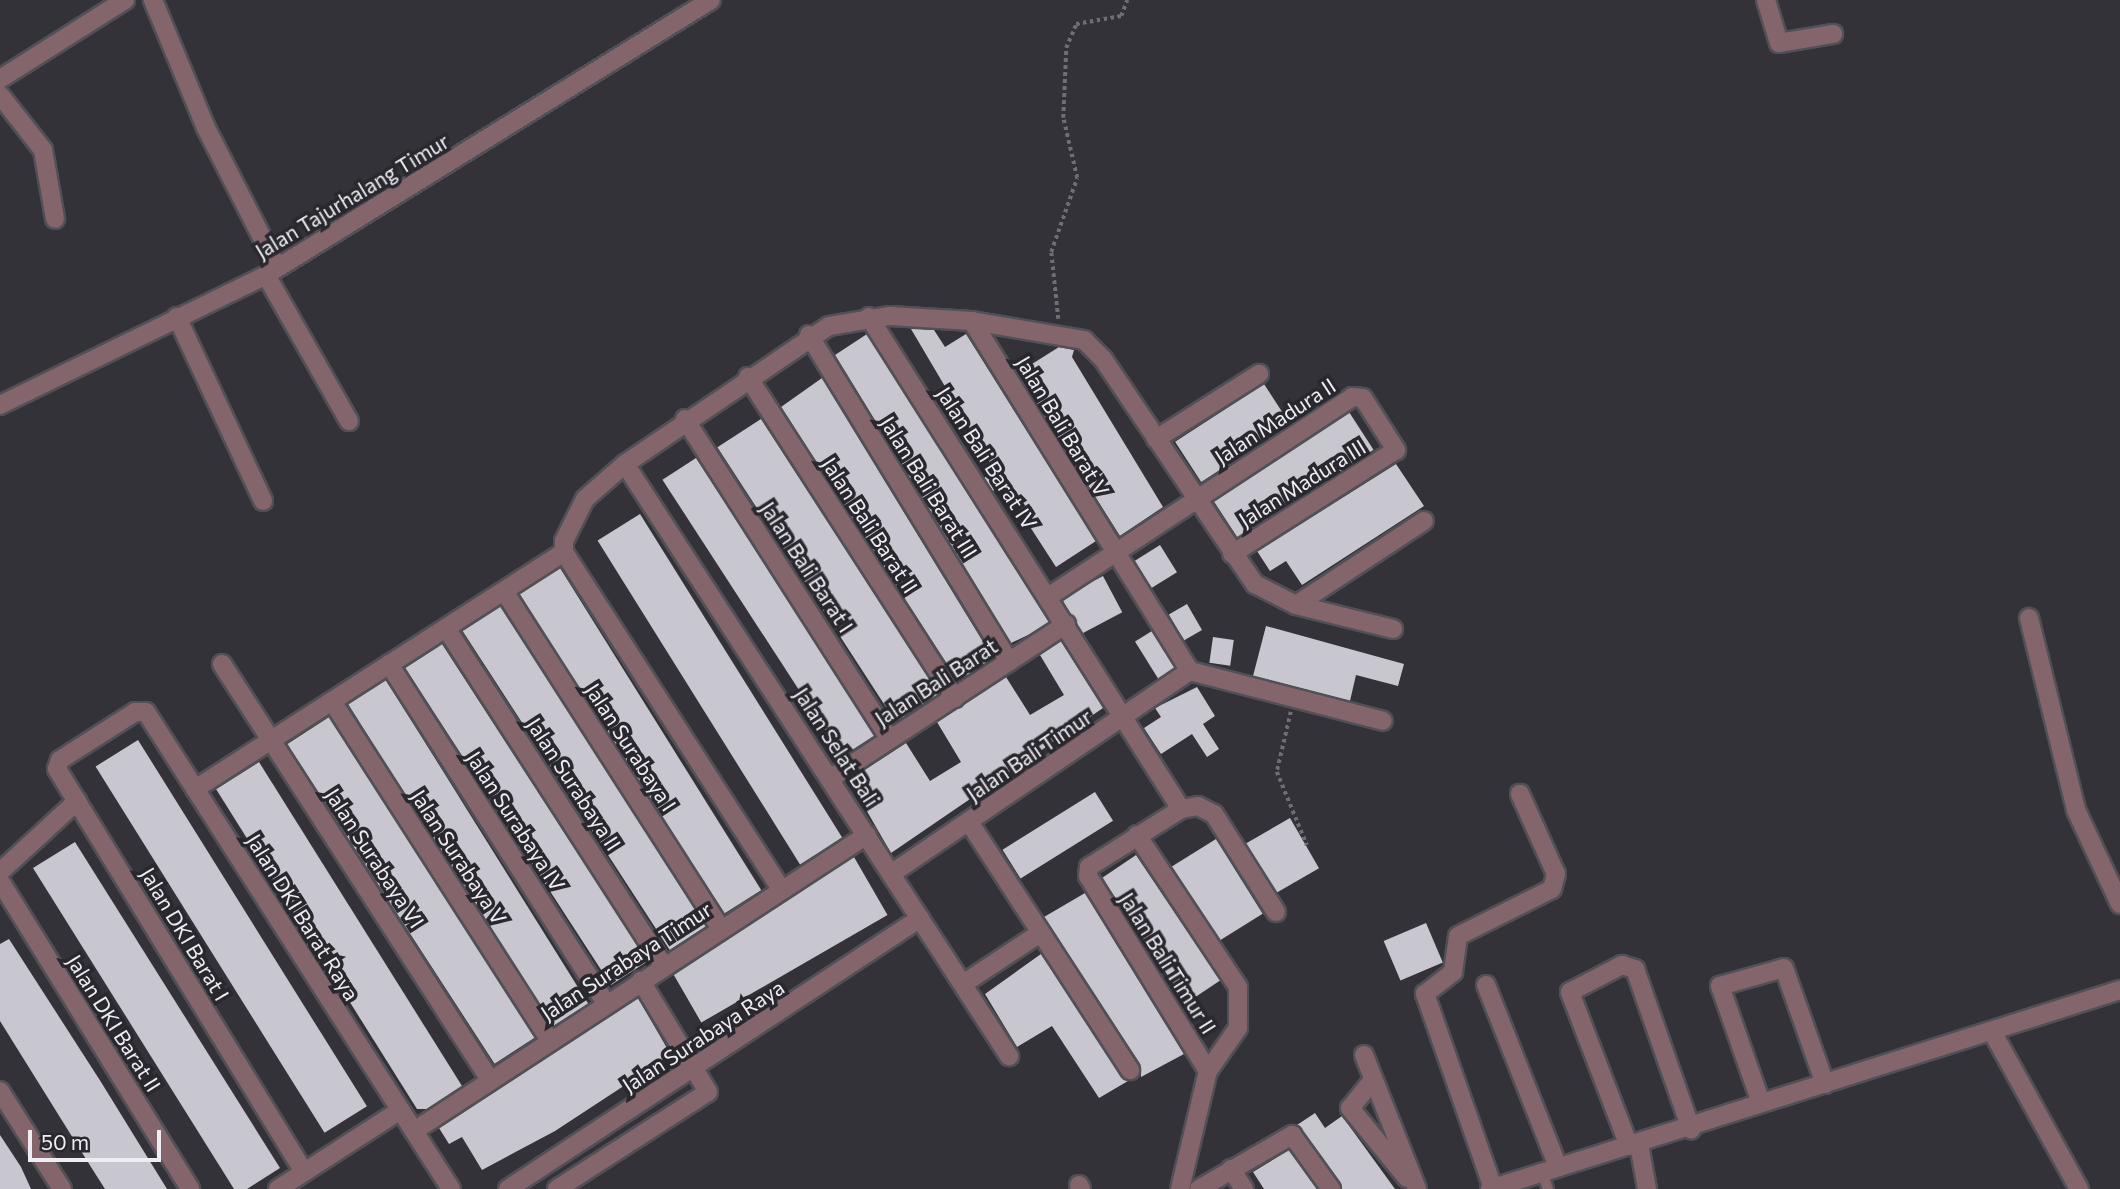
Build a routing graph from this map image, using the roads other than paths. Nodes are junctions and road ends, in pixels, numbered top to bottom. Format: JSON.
{"nodes":[{"id":1,"x":125,"y":0,"type":"edge"},
{"id":2,"x":153,"y":0,"type":"edge"},
{"id":3,"x":711,"y":0,"type":"edge"},
{"id":4,"x":1766,"y":0,"type":"edge"},
{"id":5,"x":1833,"y":34,"type":"dead end"},
{"id":6,"x":0,"y":79,"type":"edge"},
{"id":7,"x":0,"y":95,"type":"edge"},
{"id":8,"x":55,"y":219,"type":"dead end"},
{"id":9,"x":271,"y":271,"type":"junction"},
{"id":10,"x":177,"y":317,"type":"junction"},
{"id":11,"x":869,"y":317,"type":"junction"},
{"id":12,"x":972,"y":321,"type":"junction"},
{"id":13,"x":809,"y":335,"type":"junction"},
{"id":14,"x":1259,"y":374,"type":"dead end"},
{"id":15,"x":748,"y":377,"type":"junction"},
{"id":16,"x":0,"y":405,"type":"edge"},
{"id":17,"x":685,"y":419,"type":"junction"},
{"id":18,"x":349,"y":421,"type":"dead end"},
{"id":19,"x":1156,"y":439,"type":"junction"},
{"id":20,"x":1396,"y":450,"type":"joint"},
{"id":21,"x":625,"y":464,"type":"junction"},
{"id":22,"x":1195,"y":499,"type":"junction"},
{"id":23,"x":263,"y":501,"type":"dead end"},
{"id":24,"x":1424,"y":521,"type":"dead end"},
{"id":25,"x":564,"y":552,"type":"junction"},
{"id":26,"x":1232,"y":554,"type":"junction"},
{"id":27,"x":1115,"y":555,"type":"junction"},
{"id":28,"x":504,"y":591,"type":"junction"},
{"id":29,"x":1048,"y":597,"type":"junction"},
{"id":30,"x":1296,"y":605,"type":"junction"},
{"id":31,"x":2029,"y":618,"type":"dead end"},
{"id":32,"x":1066,"y":624,"type":"junction"},
{"id":33,"x":446,"y":628,"type":"junction"},
{"id":34,"x":1392,"y":629,"type":"dead end"},
{"id":35,"x":1009,"y":662,"type":"junction"},
{"id":36,"x":222,"y":664,"type":"dead end"},
{"id":37,"x":389,"y":664,"type":"junction"},
{"id":38,"x":1190,"y":671,"type":"junction"},
{"id":39,"x":955,"y":698,"type":"junction"},
{"id":40,"x":332,"y":701,"type":"junction"},
{"id":41,"x":1124,"y":719,"type":"junction"},
{"id":42,"x":1383,"y":722,"type":"dead end"},
{"id":43,"x":100,"y":734,"type":"joint"},
{"id":44,"x":890,"y":739,"type":"junction"},
{"id":45,"x":272,"y":740,"type":"junction"},
{"id":46,"x":831,"y":778,"type":"junction"},
{"id":47,"x":195,"y":789,"type":"junction"},
{"id":48,"x":1520,"y":794,"type":"dead end"},
{"id":49,"x":77,"y":801,"type":"junction"},
{"id":50,"x":1181,"y":809,"type":"junction"},
{"id":51,"x":969,"y":822,"type":"junction"},
{"id":52,"x":867,"y":835,"type":"junction"},
{"id":53,"x":1137,"y":835,"type":"junction"},
{"id":54,"x":0,"y":872,"type":"edge"},
{"id":55,"x":891,"y":874,"type":"junction"},
{"id":56,"x":0,"y":881,"type":"edge"},
{"id":57,"x":781,"y":889,"type":"junction"},
{"id":58,"x":2120,"y":904,"type":"edge"},
{"id":59,"x":7,"y":910,"type":"edge"},
{"id":60,"x":1276,"y":912,"type":"dead end"},
{"id":61,"x":920,"y":918,"type":"junction"},
{"id":62,"x":720,"y":928,"type":"junction"},
{"id":63,"x":1040,"y":933,"type":"junction"},
{"id":64,"x":663,"y":965,"type":"junction"},
{"id":65,"x":641,"y":981,"type":"junction"},
{"id":66,"x":963,"y":984,"type":"junction"},
{"id":67,"x":1486,"y":985,"type":"dead end"},
{"id":68,"x":2120,"y":990,"type":"edge"},
{"id":69,"x":605,"y":1002,"type":"junction"},
{"id":70,"x":1994,"y":1035,"type":"junction"},
{"id":71,"x":548,"y":1038,"type":"junction"},
{"id":72,"x":1364,"y":1055,"type":"dead end"},
{"id":73,"x":1009,"y":1056,"type":"dead end"},
{"id":74,"x":697,"y":1069,"type":"junction"},
{"id":75,"x":1130,"y":1070,"type":"dead end"},
{"id":76,"x":1208,"y":1071,"type":"junction"},
{"id":77,"x":488,"y":1077,"type":"junction"},
{"id":78,"x":1373,"y":1080,"type":"junction"},
{"id":79,"x":1825,"y":1084,"type":"junction"},
{"id":80,"x":0,"y":1091,"type":"edge"},
{"id":81,"x":1760,"y":1100,"type":"junction"},
{"id":82,"x":400,"y":1111,"type":"junction"},
{"id":83,"x":1691,"y":1129,"type":"junction"},
{"id":84,"x":414,"y":1131,"type":"junction"},
{"id":85,"x":1634,"y":1145,"type":"junction"},
{"id":86,"x":1231,"y":1169,"type":"junction"},
{"id":87,"x":304,"y":1172,"type":"junction"},
{"id":88,"x":1549,"y":1176,"type":"edge"},
{"id":89,"x":62,"y":1189,"type":"edge"},
{"id":90,"x":190,"y":1189,"type":"edge"},
{"id":91,"x":278,"y":1189,"type":"edge"},
{"id":92,"x":451,"y":1189,"type":"edge"},
{"id":93,"x":508,"y":1189,"type":"edge"},
{"id":94,"x":557,"y":1189,"type":"edge"},
{"id":95,"x":1180,"y":1189,"type":"edge"},
{"id":96,"x":1199,"y":1189,"type":"edge"},
{"id":97,"x":1244,"y":1189,"type":"edge"},
{"id":98,"x":1331,"y":1189,"type":"edge"},
{"id":99,"x":1416,"y":1189,"type":"edge"},
{"id":100,"x":1492,"y":1189,"type":"edge"},
{"id":101,"x":1647,"y":1189,"type":"edge"},
{"id":102,"x":2079,"y":1189,"type":"edge"}],
"edges":[{"from":1,"to":6,"type":"street"},
{"from":2,"to":9,"type":"street"},
{"from":3,"to":9,"type":"street","name":"Jalan Tajurhalang Timur"},
{"from":4,"to":5,"type":"street"},
{"from":7,"to":8,"type":"street"},
{"from":9,"to":10,"type":"street","name":"Jalan Tajurhalang Timur"},
{"from":9,"to":18,"type":"street"},
{"from":10,"to":16,"type":"street","name":"Jalan Tajurhalang Timur"},
{"from":10,"to":23,"type":"street"},
{"from":11,"to":12,"type":"street"},
{"from":11,"to":13,"type":"street"},
{"from":11,"to":29,"type":"street","name":"Jalan Bali Barat IV"},
{"from":12,"to":19,"type":"street"},
{"from":12,"to":27,"type":"street","name":"Jalan Bali Barat V"},
{"from":13,"to":15,"type":"street"},
{"from":13,"to":35,"type":"street","name":"Jalan Bali Barat III"},
{"from":14,"to":19,"type":"street"},
{"from":15,"to":17,"type":"street"},
{"from":15,"to":39,"type":"street","name":"Jalan Bali Barat II"},
{"from":17,"to":21,"type":"street"},
{"from":17,"to":44,"type":"street","name":"Jalan Bali Barat I"},
{"from":19,"to":22,"type":"street"},
{"from":20,"to":22,"type":"street","name":"Jalan Madura II"},
{"from":20,"to":26,"type":"street","name":"Jalan Madura III"},
{"from":21,"to":25,"type":"street"},
{"from":21,"to":46,"type":"street","name":"Jalan Selat Bali"},
{"from":22,"to":26,"type":"street"},
{"from":22,"to":27,"type":"street"},
{"from":24,"to":30,"type":"street"},
{"from":25,"to":28,"type":"street"},
{"from":25,"to":57,"type":"street"},
{"from":26,"to":30,"type":"street"},
{"from":27,"to":29,"type":"street"},
{"from":27,"to":38,"type":"street","name":"Jalan Bali Barat V"},
{"from":28,"to":33,"type":"street"},
{"from":28,"to":62,"type":"street","name":"Jalan Surabaya I"},
{"from":29,"to":32,"type":"street","name":"Jalan Bali Barat IV"},
{"from":30,"to":34,"type":"street"},
{"from":31,"to":58,"type":"street"},
{"from":32,"to":35,"type":"street","name":"Jalan Bali Barat"},
{"from":32,"to":41,"type":"street","name":"Jalan Bali Barat IV"},
{"from":33,"to":37,"type":"street"},
{"from":33,"to":64,"type":"street","name":"Jalan Surabaya II"},
{"from":35,"to":39,"type":"street","name":"Jalan Bali Barat"},
{"from":36,"to":45,"type":"street","name":"Jalan Surabaya VI"},
{"from":37,"to":40,"type":"street"},
{"from":37,"to":69,"type":"street","name":"Jalan Surabaya IV"},
{"from":38,"to":41,"type":"street","name":"Jalan Bali Timur"},
{"from":38,"to":42,"type":"street"},
{"from":39,"to":44,"type":"street","name":"Jalan Bali Barat"},
{"from":40,"to":45,"type":"street"},
{"from":40,"to":71,"type":"street","name":"Jalan Surabaya V"},
{"from":41,"to":50,"type":"street","name":"Jalan Bali Barat IV"},
{"from":41,"to":51,"type":"street","name":"Jalan Bali Timur"},
{"from":43,"to":47,"type":"street","name":"Jalan DKI Barat Raya"},
{"from":43,"to":49,"type":"street","name":"Jalan DKI Barat I"},
{"from":44,"to":46,"type":"street","name":"Jalan Bali Barat"},
{"from":45,"to":47,"type":"street"},
{"from":45,"to":77,"type":"street","name":"Jalan Surabaya VI"},
{"from":46,"to":52,"type":"street","name":"Jalan Selat Bali"},
{"from":47,"to":82,"type":"street","name":"Jalan DKI Barat Raya"},
{"from":48,"to":100,"type":"street"},
{"from":49,"to":54,"type":"street"},
{"from":49,"to":87,"type":"street","name":"Jalan DKI Barat I"},
{"from":50,"to":53,"type":"street","name":"Jalan Bali Timur II"},
{"from":50,"to":60,"type":"street"},
{"from":51,"to":55,"type":"street","name":"Jalan Bali Timur"},
{"from":51,"to":63,"type":"street"},
{"from":52,"to":55,"type":"street","name":"Jalan Selat Bali"},
{"from":52,"to":57,"type":"street","name":"Jalan Surabaya Timur"},
{"from":53,"to":76,"type":"street"},
{"from":53,"to":76,"type":"street","name":"Jalan Bali Timur II"},
{"from":55,"to":61,"type":"street","name":"Jalan Selat Bali"},
{"from":56,"to":59,"type":"street","name":"Jalan DKI Barat II"},
{"from":57,"to":62,"type":"street","name":"Jalan Surabaya Timur"},
{"from":59,"to":90,"type":"street","name":"Jalan DKI Barat II"},
{"from":61,"to":66,"type":"street","name":"Jalan Selat Bali"},
{"from":61,"to":74,"type":"street","name":"Jalan Surabaya Raya"},
{"from":62,"to":64,"type":"street","name":"Jalan Surabaya Timur"},
{"from":63,"to":66,"type":"street"},
{"from":63,"to":75,"type":"street"},
{"from":64,"to":65,"type":"street","name":"Jalan Surabaya Timur"},
{"from":65,"to":69,"type":"street","name":"Jalan Surabaya Timur"},
{"from":65,"to":74,"type":"street"},
{"from":66,"to":73,"type":"street","name":"Jalan Selat Bali"},
{"from":67,"to":88,"type":"street"},
{"from":68,"to":70,"type":"street"},
{"from":69,"to":71,"type":"street","name":"Jalan Surabaya Timur"},
{"from":70,"to":79,"type":"street"},
{"from":70,"to":102,"type":"street"},
{"from":71,"to":77,"type":"street","name":"Jalan Surabaya Timur"},
{"from":72,"to":78,"type":"street"},
{"from":74,"to":93,"type":"street","name":"Jalan Surabaya Raya"},
{"from":74,"to":94,"type":"street"},
{"from":76,"to":95,"type":"street"},
{"from":77,"to":84,"type":"street","name":"Jalan Surabaya Timur"},
{"from":78,"to":99,"type":"street"},
{"from":78,"to":99,"type":"street"},
{"from":79,"to":81,"type":"street"},
{"from":79,"to":81,"type":"street"},
{"from":80,"to":89,"type":"street"},
{"from":81,"to":83,"type":"street"},
{"from":82,"to":84,"type":"street","name":"Jalan DKI Barat Raya"},
{"from":82,"to":87,"type":"street"},
{"from":83,"to":85,"type":"street"},
{"from":83,"to":85,"type":"street"},
{"from":84,"to":92,"type":"street","name":"Jalan DKI Barat Raya"},
{"from":85,"to":88,"type":"street"},
{"from":85,"to":101,"type":"street"},
{"from":86,"to":96,"type":"street"},
{"from":86,"to":97,"type":"street"},
{"from":86,"to":98,"type":"street"},
{"from":87,"to":91,"type":"street"},
{"from":88,"to":100,"type":"street"}]}
